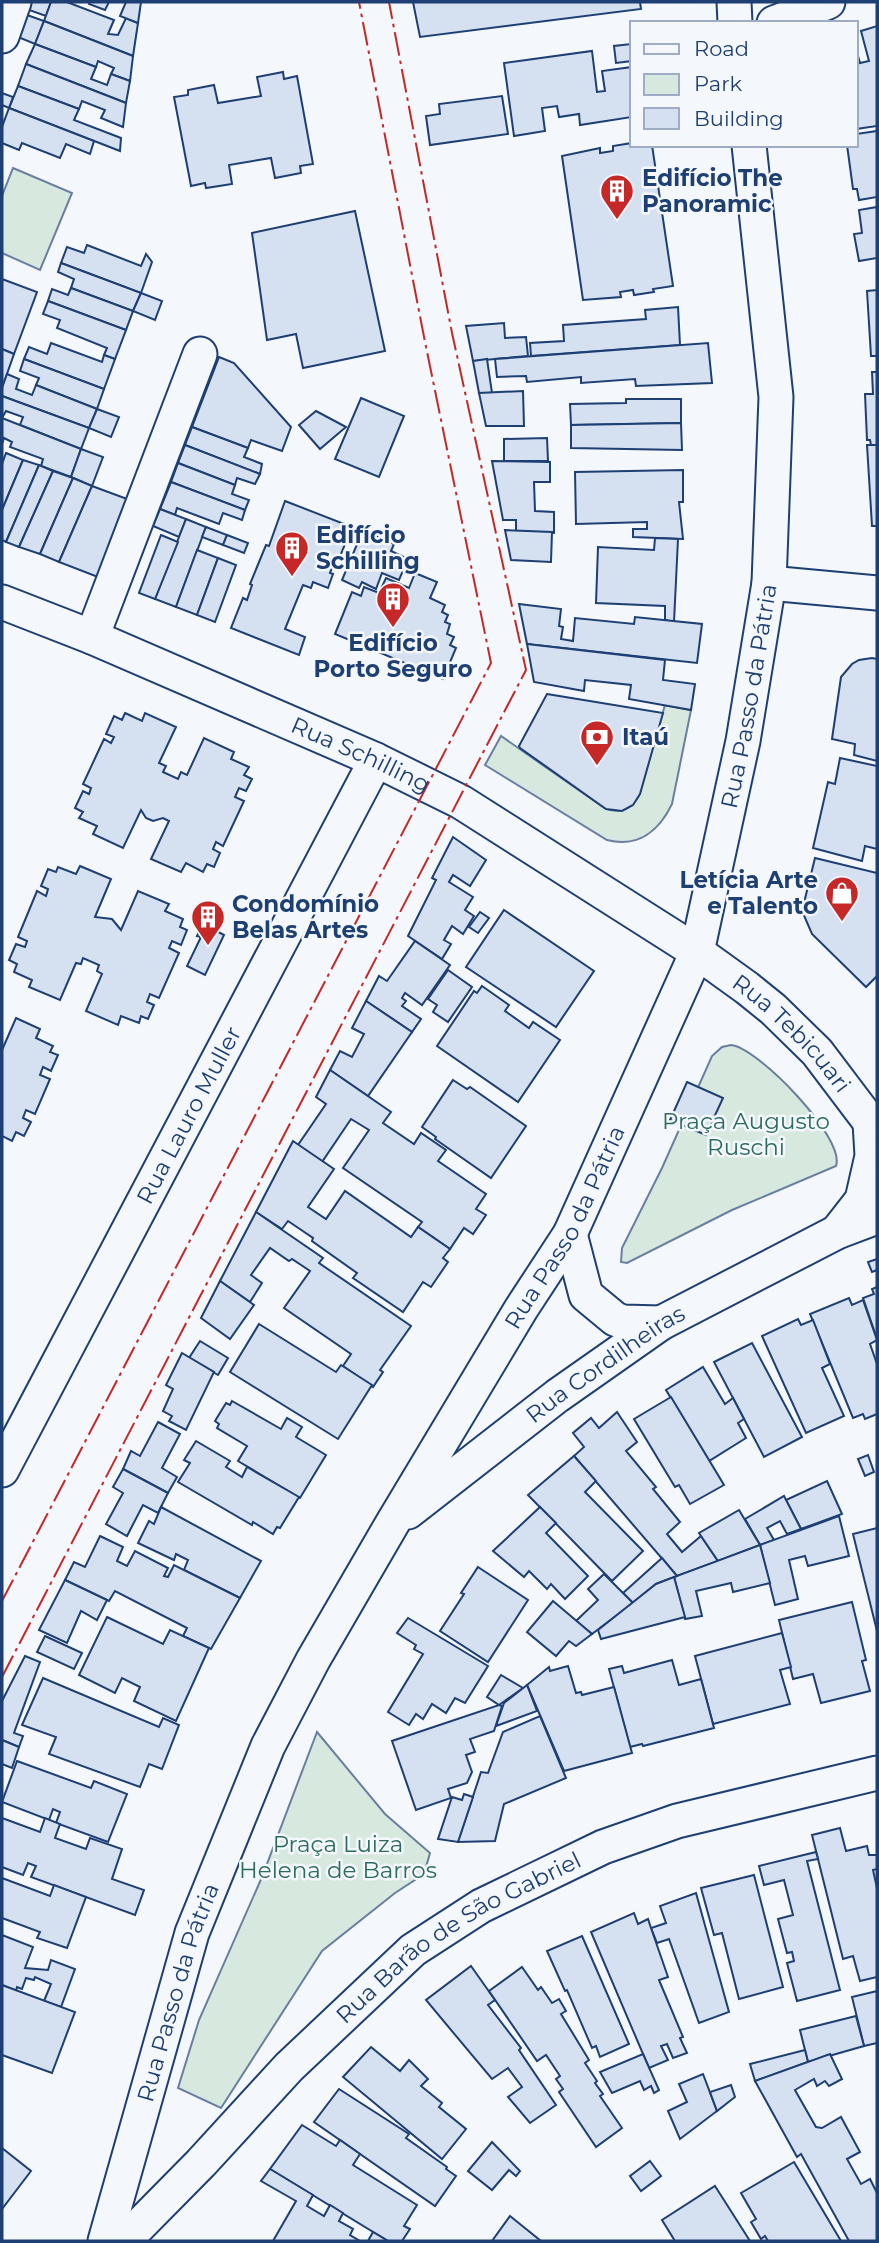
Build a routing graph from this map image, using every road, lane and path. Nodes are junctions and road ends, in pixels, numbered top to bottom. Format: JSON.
{"nodes":[{"id":1,"x":15,"y":2,"type":"edge"},
{"id":2,"x":734,"y":2,"type":"edge"},
{"id":3,"x":828,"y":2,"type":"edge"},
{"id":4,"x":736,"y":21,"type":"edge"},
{"id":5,"x":779,"y":21,"type":"edge"},
{"id":6,"x":2,"y":36,"type":"edge"},
{"id":7,"x":749,"y":147,"type":"edge"},
{"id":8,"x":200,"y":354,"type":"dead end"},
{"id":9,"x":769,"y":583,"type":"junction"},
{"id":10,"x":877,"y":593,"type":"edge"},
{"id":11,"x":2,"y":602,"type":"edge"},
{"id":12,"x":92,"y":638,"type":"junction"},
{"id":13,"x":376,"y":760,"type":"junction"},
{"id":14,"x":697,"y":952,"type":"junction"},
{"id":15,"x":874,"y":1124,"type":"edge"},
{"id":16,"x":877,"y":1217,"type":"edge"},
{"id":17,"x":837,"y":1232,"type":"junction"},
{"id":18,"x":570,"y":1234,"type":"junction"},
{"id":19,"x":661,"y":1323,"type":"junction"},
{"id":20,"x":2,"y":1471,"type":"edge"},
{"id":21,"x":392,"y":1524,"type":"junction"},
{"id":22,"x":877,"y":1773,"type":"edge"},
{"id":23,"x":105,"y":2241,"type":"edge"},
{"id":24,"x":124,"y":2241,"type":"edge"}],
"edges":[{"from":1,"to":6,"type":"street"},
{"from":2,"to":4,"type":"street"},
{"from":3,"to":5,"type":"street"},
{"from":7,"to":9,"type":"street","name":"Rua Passo da Pátria"},
{"from":8,"to":12,"type":"street"},
{"from":9,"to":10,"type":"street"},
{"from":9,"to":14,"type":"street","name":"Rua Passo da Pátria"},
{"from":11,"to":12,"type":"street","name":"Rua Schilling"},
{"from":12,"to":13,"type":"street","name":"Rua Schilling"},
{"from":13,"to":14,"type":"street","name":"Rua Schilling"},
{"from":13,"to":20,"type":"street","name":"Rua Lauro Muller"},
{"from":14,"to":15,"type":"street","name":"Rua Tebicuari"},
{"from":14,"to":18,"type":"street","name":"Rua Passo da Pátria"},
{"from":15,"to":17,"type":"street","name":"Rua Cordilheiras"},
{"from":16,"to":17,"type":"street","name":"Rua Cordilheiras"},
{"from":17,"to":19,"type":"street","name":"Rua Cordilheiras"},
{"from":18,"to":19,"type":"street"},
{"from":18,"to":21,"type":"street","name":"Rua Passo da Pátria"},
{"from":19,"to":21,"type":"street","name":"Rua Cordilheiras"},
{"from":21,"to":23,"type":"street","name":"Rua Passo da Pátria"},
{"from":22,"to":24,"type":"street","name":"Rua Barão de São Gabriel"}]}
